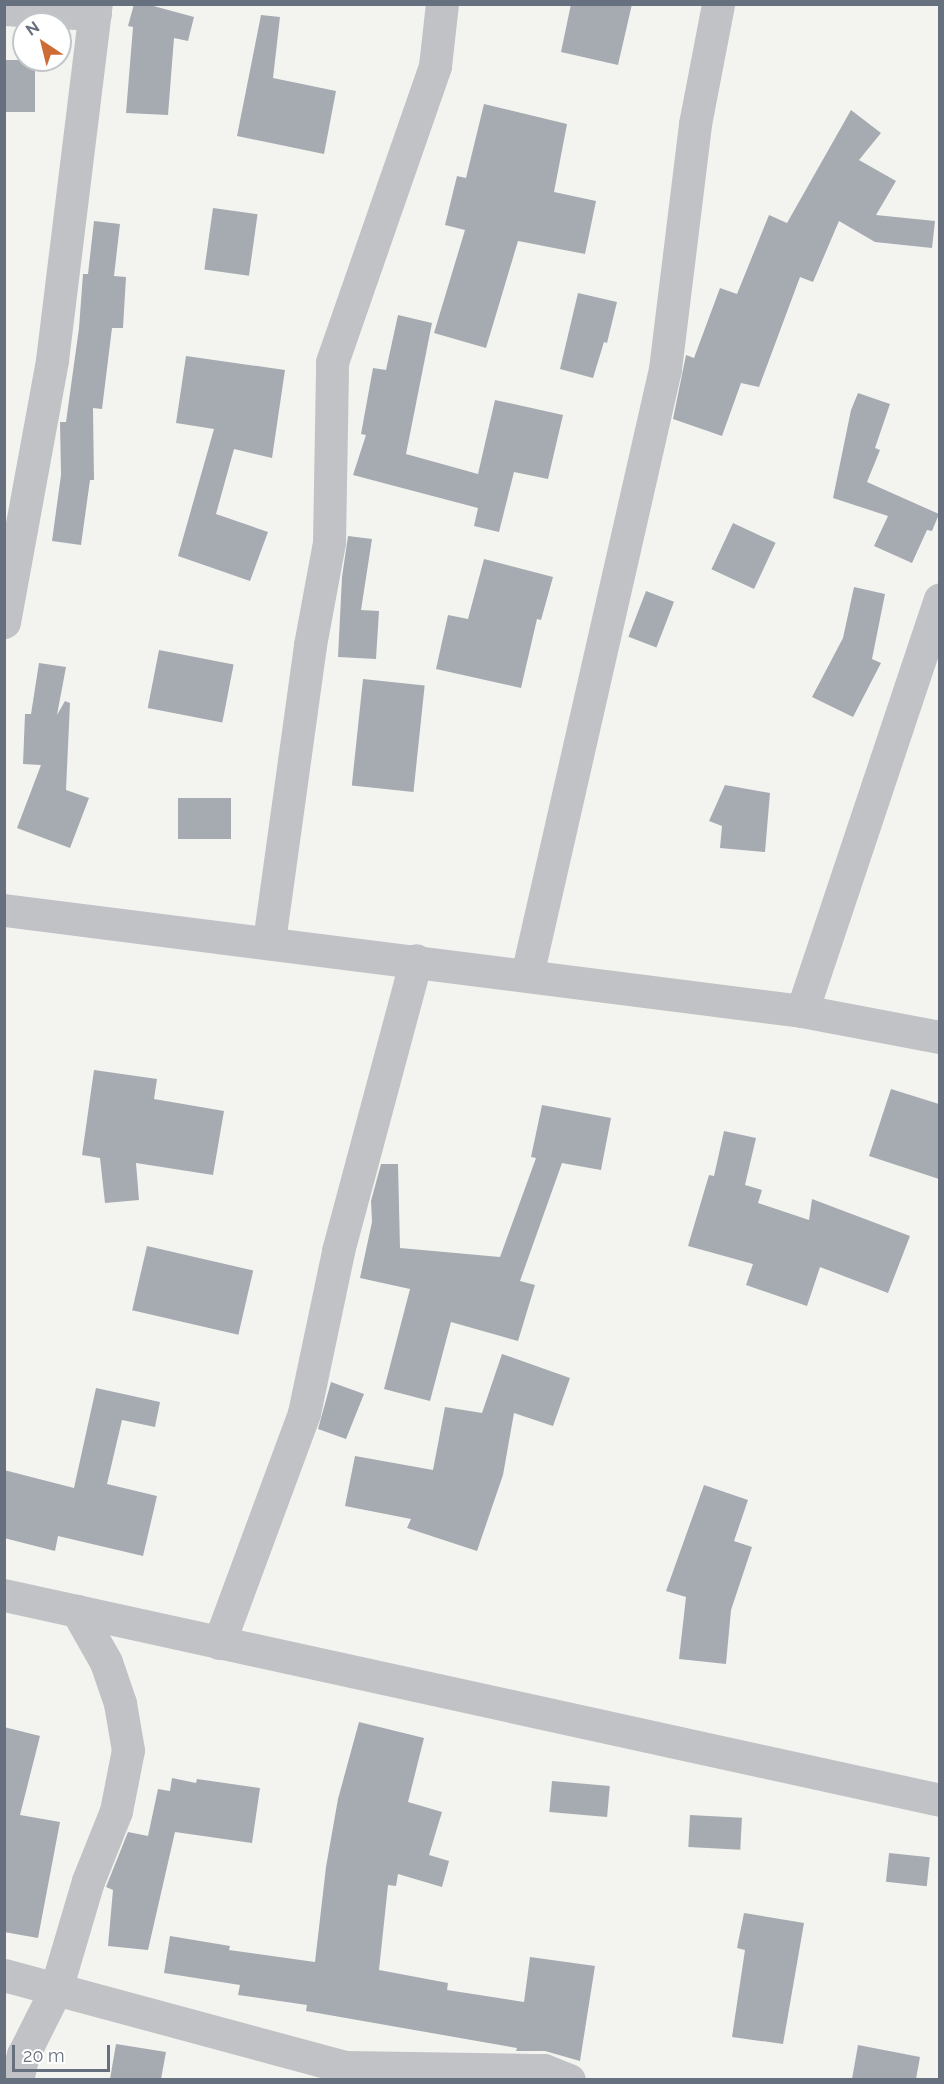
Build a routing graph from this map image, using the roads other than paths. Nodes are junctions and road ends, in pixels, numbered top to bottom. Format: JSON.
{"nodes":[{"id":1,"x":442,"y":4,"type":"edge"},
{"id":2,"x":718,"y":4,"type":"edge"},
{"id":3,"x":4,"y":9,"type":"edge"},
{"id":4,"x":96,"y":9,"type":"edge"},
{"id":5,"x":939,"y":599,"type":"edge"},
{"id":6,"x":4,"y":622,"type":"edge"},
{"id":7,"x":4,"y":909,"type":"edge"},
{"id":8,"x":270,"y":941,"type":"junction"},
{"id":9,"x":416,"y":960,"type":"junction"},
{"id":10,"x":527,"y":975,"type":"junction"},
{"id":11,"x":802,"y":1011,"type":"junction"},
{"id":12,"x":939,"y":1037,"type":"edge"},
{"id":13,"x":4,"y":1595,"type":"edge"},
{"id":14,"x":77,"y":1611,"type":"junction"},
{"id":15,"x":219,"y":1642,"type":"junction"},
{"id":16,"x":939,"y":1800,"type":"edge"},
{"id":17,"x":4,"y":1976,"type":"edge"},
{"id":18,"x":56,"y":1989,"type":"junction"},
{"id":19,"x":343,"y":2073,"type":"edge"},
{"id":20,"x":17,"y":2079,"type":"edge"},
{"id":21,"x":569,"y":2079,"type":"edge"}],
"edges":[{"from":1,"to":8,"type":"street"},
{"from":2,"to":10,"type":"street"},
{"from":3,"to":4,"type":"street"},
{"from":4,"to":6,"type":"street"},
{"from":5,"to":11,"type":"street"},
{"from":7,"to":8,"type":"street"},
{"from":8,"to":9,"type":"street"},
{"from":9,"to":10,"type":"street"},
{"from":9,"to":15,"type":"street"},
{"from":10,"to":11,"type":"street"},
{"from":11,"to":12,"type":"street"},
{"from":13,"to":14,"type":"street"},
{"from":14,"to":15,"type":"street"},
{"from":14,"to":18,"type":"street"},
{"from":15,"to":16,"type":"street"},
{"from":17,"to":18,"type":"street"},
{"from":18,"to":19,"type":"street"},
{"from":18,"to":20,"type":"street"},
{"from":19,"to":21,"type":"street"}]}
